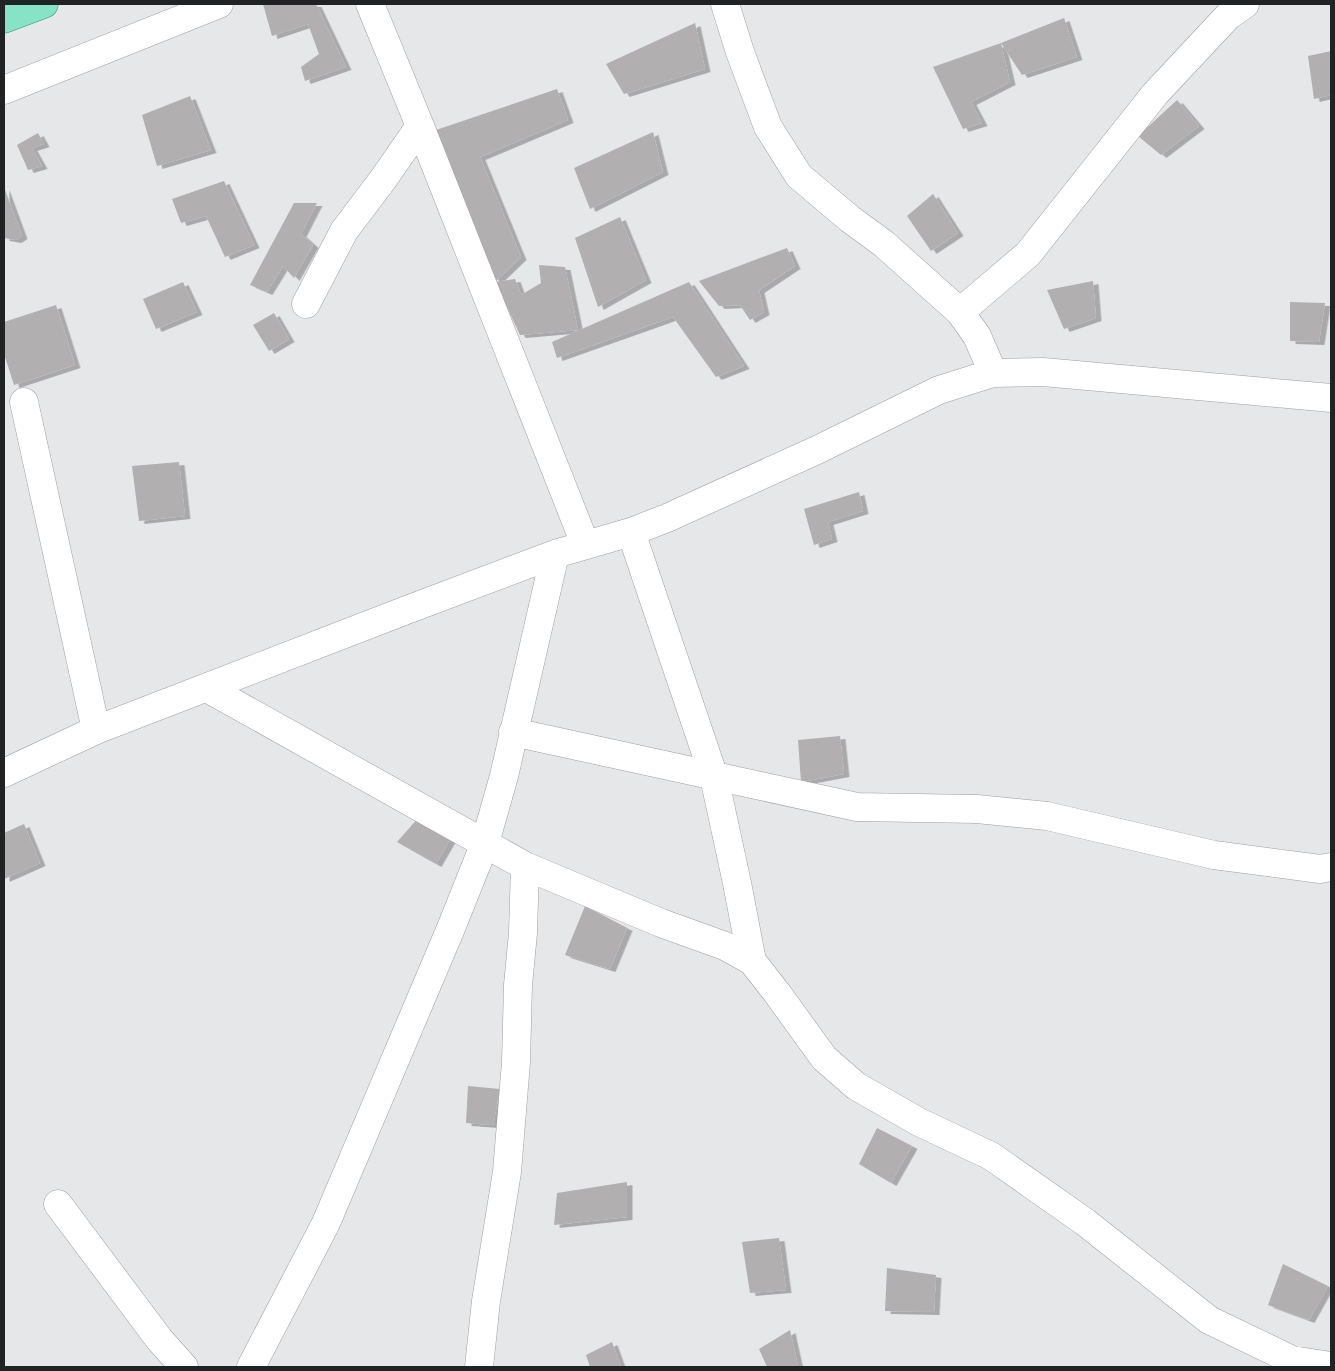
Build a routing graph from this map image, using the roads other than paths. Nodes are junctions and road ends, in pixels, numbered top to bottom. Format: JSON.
{"nodes":[{"id":1,"x":44,"y":4,"type":"edge"},
{"id":2,"x":220,"y":4,"type":"edge"},
{"id":3,"x":370,"y":4,"type":"edge"},
{"id":4,"x":725,"y":4,"type":"edge"},
{"id":5,"x":1245,"y":4,"type":"edge"},
{"id":6,"x":4,"y":19,"type":"edge"},
{"id":7,"x":4,"y":90,"type":"edge"},
{"id":8,"x":420,"y":126,"type":"junction"},
{"id":9,"x":306,"y":304,"type":"dead end"},
{"id":10,"x":960,"y":312,"type":"junction"},
{"id":11,"x":993,"y":373,"type":"junction"},
{"id":12,"x":1331,"y":398,"type":"edge"},
{"id":13,"x":24,"y":402,"type":"dead end"},
{"id":14,"x":631,"y":532,"type":"junction"},
{"id":15,"x":585,"y":544,"type":"junction"},
{"id":16,"x":555,"y":554,"type":"junction"},
{"id":17,"x":207,"y":688,"type":"junction"},
{"id":18,"x":96,"y":730,"type":"junction"},
{"id":19,"x":513,"y":732,"type":"junction"},
{"id":20,"x":4,"y":773,"type":"edge"},
{"id":21,"x":714,"y":777,"type":"junction"},
{"id":22,"x":485,"y":843,"type":"junction"},
{"id":23,"x":525,"y":866,"type":"junction"},
{"id":24,"x":1331,"y":867,"type":"edge"},
{"id":25,"x":752,"y":961,"type":"junction"},
{"id":26,"x":58,"y":1204,"type":"dead end"},
{"id":27,"x":1331,"y":1366,"type":"edge"},
{"id":28,"x":184,"y":1367,"type":"edge"},
{"id":29,"x":251,"y":1367,"type":"edge"},
{"id":30,"x":479,"y":1367,"type":"edge"}],
"edges":[{"from":1,"to":6,"type":"main road"},
{"from":2,"to":7,"type":"street"},
{"from":3,"to":8,"type":"street"},
{"from":4,"to":10,"type":"street"},
{"from":5,"to":10,"type":"street"},
{"from":8,"to":9,"type":"street"},
{"from":8,"to":15,"type":"street"},
{"from":10,"to":11,"type":"street"},
{"from":11,"to":12,"type":"street"},
{"from":11,"to":14,"type":"street"},
{"from":13,"to":18,"type":"street"},
{"from":14,"to":15,"type":"street"},
{"from":14,"to":21,"type":"street"},
{"from":15,"to":16,"type":"street"},
{"from":16,"to":17,"type":"street"},
{"from":16,"to":19,"type":"street"},
{"from":17,"to":18,"type":"street"},
{"from":17,"to":22,"type":"street"},
{"from":18,"to":20,"type":"street"},
{"from":19,"to":21,"type":"street"},
{"from":19,"to":22,"type":"street"},
{"from":21,"to":24,"type":"street"},
{"from":21,"to":25,"type":"street"},
{"from":22,"to":23,"type":"street"},
{"from":22,"to":29,"type":"street"},
{"from":23,"to":25,"type":"street"},
{"from":23,"to":30,"type":"street"},
{"from":25,"to":27,"type":"street"},
{"from":26,"to":28,"type":"street"}]}
